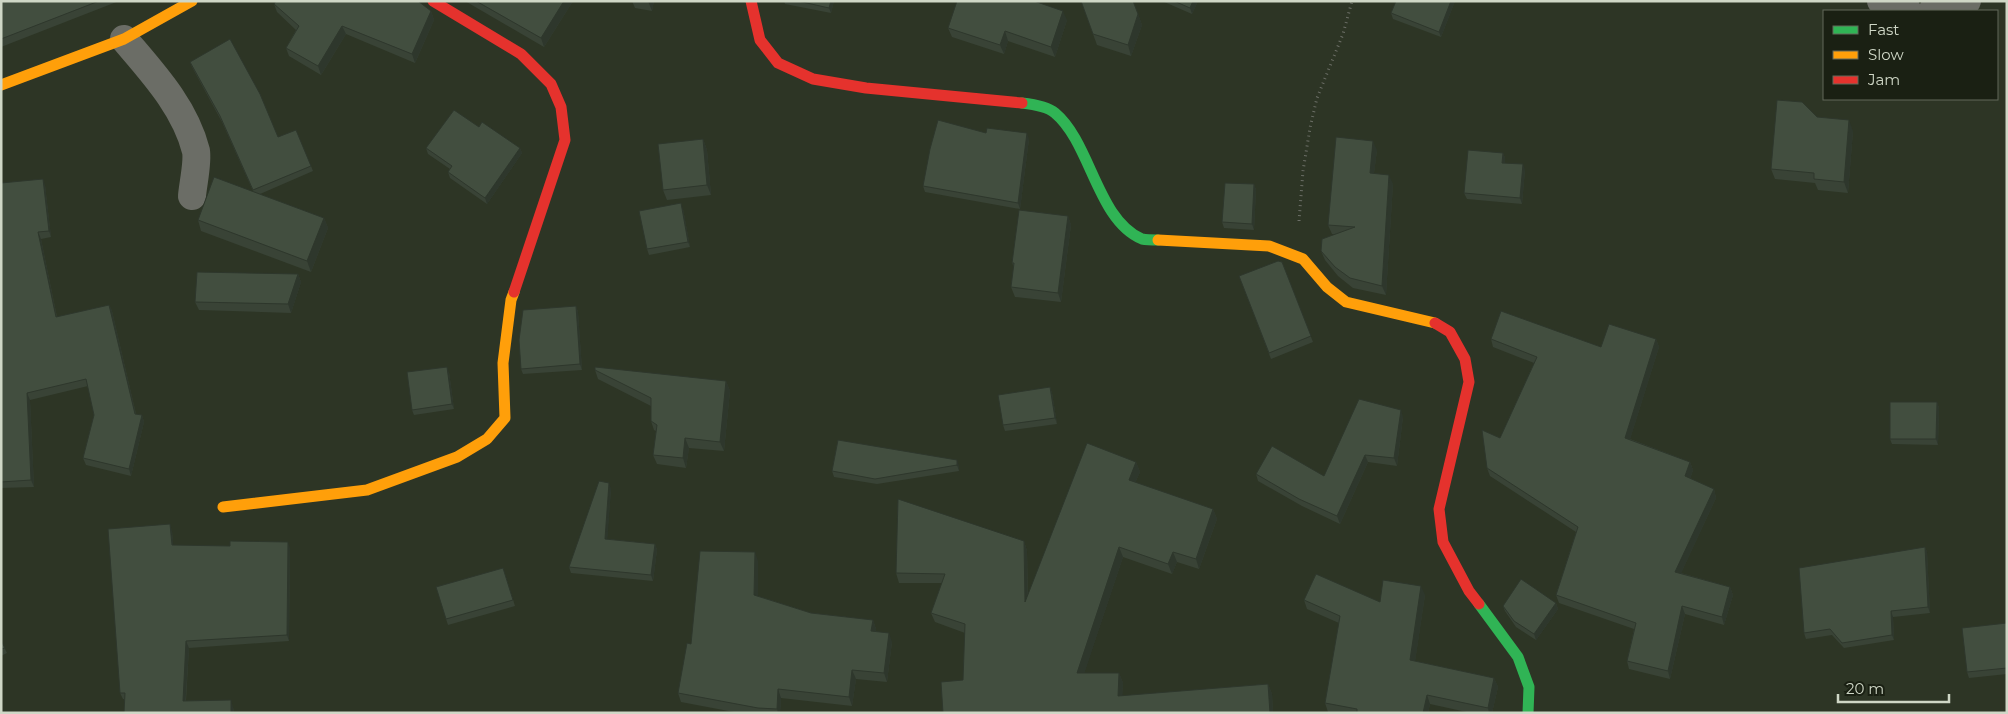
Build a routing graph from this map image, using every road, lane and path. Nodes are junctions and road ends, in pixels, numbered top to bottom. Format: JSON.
{"nodes":[{"id":1,"x":192,"y":1,"type":"edge"},
{"id":2,"x":433,"y":1,"type":"edge"},
{"id":3,"x":750,"y":1,"type":"edge"},
{"id":4,"x":1352,"y":1,"type":"edge"},
{"id":5,"x":1881,"y":1,"type":"edge"},
{"id":6,"x":1967,"y":1,"type":"edge"},
{"id":7,"x":1905,"y":10,"type":"edge"},
{"id":8,"x":1936,"y":10,"type":"edge"},
{"id":9,"x":124,"y":39,"type":"junction"},
{"id":10,"x":1,"y":85,"type":"edge"},
{"id":11,"x":192,"y":196,"type":"dead end"},
{"id":12,"x":1299,"y":226,"type":"dead end"},
{"id":13,"x":223,"y":507,"type":"dead end"},
{"id":14,"x":1528,"y":713,"type":"edge"}],
"edges":[{"from":1,"to":9,"type":"street"},
{"from":2,"to":13,"type":"street"},
{"from":3,"to":14,"type":"street"},
{"from":4,"to":12,"type":"path"},
{"from":5,"to":7,"type":"street"},
{"from":6,"to":8,"type":"street"},
{"from":9,"to":10,"type":"street"},
{"from":9,"to":11,"type":"street"}]}
